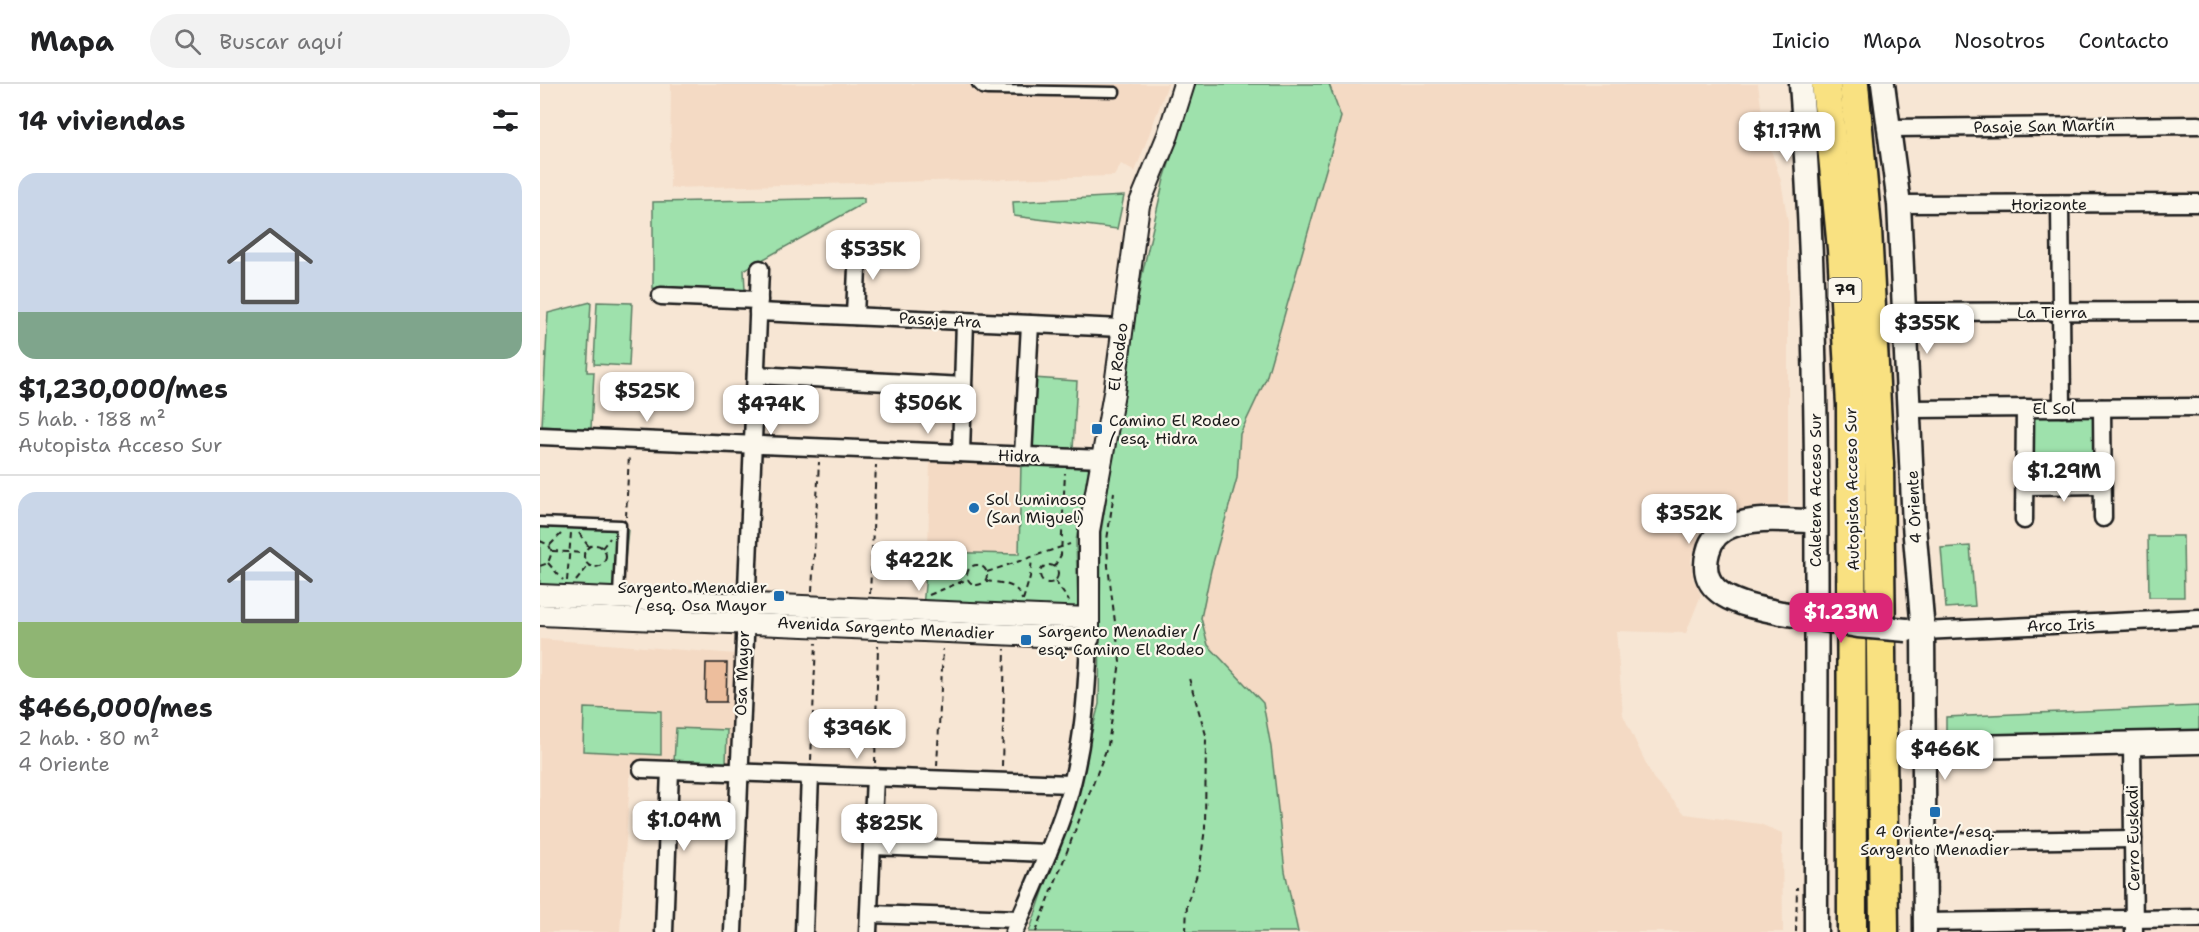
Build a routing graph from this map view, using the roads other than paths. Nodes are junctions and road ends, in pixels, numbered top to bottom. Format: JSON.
{"nodes":[{"id":1,"x":977,"y":84,"type":"edge"},
{"id":2,"x":1184,"y":84,"type":"edge"},
{"id":3,"x":1801,"y":84,"type":"edge"},
{"id":4,"x":1826,"y":84,"type":"edge"},
{"id":5,"x":1854,"y":84,"type":"edge"},
{"id":6,"x":1883,"y":84,"type":"edge"},
{"id":7,"x":1115,"y":92,"type":"dead end"},
{"id":8,"x":2199,"y":124,"type":"edge"},
{"id":9,"x":1890,"y":128,"type":"junction"},
{"id":10,"x":2199,"y":202,"type":"edge"},
{"id":11,"x":1899,"y":204,"type":"junction"},
{"id":12,"x":2060,"y":204,"type":"junction"},
{"id":13,"x":858,"y":244,"type":"dead end"},
{"id":14,"x":760,"y":269,"type":"dead end"},
{"id":15,"x":661,"y":296,"type":"dead end"},
{"id":16,"x":759,"y":306,"type":"junction"},
{"id":17,"x":2199,"y":311,"type":"edge"},
{"id":18,"x":1904,"y":312,"type":"junction"},
{"id":19,"x":2061,"y":312,"type":"junction"},
{"id":20,"x":855,"y":316,"type":"junction"},
{"id":21,"x":965,"y":321,"type":"junction"},
{"id":22,"x":1030,"y":324,"type":"junction"},
{"id":23,"x":1122,"y":328,"type":"junction"},
{"id":24,"x":756,"y":375,"type":"junction"},
{"id":25,"x":963,"y":386,"type":"junction"},
{"id":26,"x":2199,"y":407,"type":"edge"},
{"id":27,"x":2025,"y":408,"type":"junction"},
{"id":28,"x":2062,"y":408,"type":"junction"},
{"id":29,"x":2102,"y":408,"type":"junction"},
{"id":30,"x":1910,"y":409,"type":"junction"},
{"id":31,"x":540,"y":436,"type":"edge"},
{"id":32,"x":753,"y":444,"type":"junction"},
{"id":33,"x":961,"y":453,"type":"junction"},
{"id":34,"x":1023,"y":456,"type":"junction"},
{"id":35,"x":1102,"y":459,"type":"junction"},
{"id":36,"x":2102,"y":485,"type":"junction"},
{"id":37,"x":2025,"y":486,"type":"junction"},
{"id":38,"x":2103,"y":518,"type":"dead end"},
{"id":39,"x":2024,"y":520,"type":"dead end"},
{"id":40,"x":1815,"y":521,"type":"junction"},
{"id":41,"x":540,"y":522,"type":"edge"},
{"id":42,"x":540,"y":595,"type":"edge"},
{"id":43,"x":618,"y":598,"type":"junction"},
{"id":44,"x":746,"y":612,"type":"junction"},
{"id":45,"x":540,"y":615,"type":"edge"},
{"id":46,"x":2199,"y":618,"type":"edge"},
{"id":47,"x":1089,"y":628,"type":"junction"},
{"id":48,"x":1915,"y":631,"type":"junction"},
{"id":49,"x":2199,"y":742,"type":"edge"},
{"id":50,"x":2132,"y":743,"type":"junction"},
{"id":51,"x":1924,"y":748,"type":"junction"},
{"id":52,"x":642,"y":769,"type":"dead end"},
{"id":53,"x":670,"y":770,"type":"junction"},
{"id":54,"x":739,"y":772,"type":"junction"},
{"id":55,"x":810,"y":775,"type":"junction"},
{"id":56,"x":875,"y":777,"type":"junction"},
{"id":57,"x":1071,"y":784,"type":"junction"},
{"id":58,"x":2133,"y":839,"type":"junction"},
{"id":59,"x":1925,"y":842,"type":"junction"},
{"id":60,"x":872,"y":846,"type":"junction"},
{"id":61,"x":1047,"y":853,"type":"junction"},
{"id":62,"x":869,"y":914,"type":"junction"},
{"id":63,"x":2199,"y":918,"type":"edge"},
{"id":64,"x":2134,"y":925,"type":"edge"},
{"id":65,"x":1017,"y":926,"type":"edge"},
{"id":66,"x":1925,"y":927,"type":"edge"},
{"id":67,"x":664,"y":932,"type":"edge"},
{"id":68,"x":733,"y":932,"type":"edge"},
{"id":69,"x":804,"y":932,"type":"edge"},
{"id":70,"x":868,"y":932,"type":"edge"},
{"id":71,"x":1816,"y":932,"type":"edge"},
{"id":72,"x":1852,"y":932,"type":"edge"},
{"id":73,"x":1884,"y":932,"type":"edge"}],
"edges":[{"from":1,"to":7,"type":"lane"},
{"from":2,"to":23,"type":"street","name":"El Rodeo"},
{"from":3,"to":40,"type":"main road","name":"Caletera Acceso Sur"},
{"from":4,"to":72,"type":"highway","name":"Autopista Acceso Sur","number":"79"},
{"from":5,"to":73,"type":"highway","name":"Autopista Acceso Sur","number":"79"},
{"from":6,"to":9,"type":"main road","name":"4 Oriente"},
{"from":8,"to":9,"type":"street","name":"Pasaje San Martín"},
{"from":9,"to":11,"type":"main road","name":"4 Oriente"},
{"from":10,"to":12,"type":"street","name":"Horizonte"},
{"from":11,"to":12,"type":"street","name":"Horizonte"},
{"from":11,"to":18,"type":"main road","name":"4 Oriente"},
{"from":12,"to":19,"type":"street"},
{"from":13,"to":20,"type":"street"},
{"from":14,"to":16,"type":"street","name":"Osa Mayor"},
{"from":15,"to":16,"type":"street","name":"Pasaje Ara"},
{"from":16,"to":20,"type":"street","name":"Pasaje Ara"},
{"from":16,"to":24,"type":"street","name":"Osa Mayor"},
{"from":17,"to":19,"type":"street","name":"La Tierra"},
{"from":18,"to":19,"type":"street","name":"La Tierra"},
{"from":18,"to":30,"type":"main road","name":"4 Oriente"},
{"from":19,"to":28,"type":"street"},
{"from":20,"to":21,"type":"street","name":"Pasaje Ara"},
{"from":21,"to":22,"type":"street","name":"Pasaje Ara"},
{"from":21,"to":25,"type":"street"},
{"from":22,"to":23,"type":"street","name":"Pasaje Ara"},
{"from":22,"to":34,"type":"street"},
{"from":23,"to":35,"type":"street","name":"El Rodeo"},
{"from":24,"to":25,"type":"street"},
{"from":24,"to":32,"type":"street","name":"Osa Mayor"},
{"from":25,"to":33,"type":"street"},
{"from":26,"to":29,"type":"street","name":"El Sol"},
{"from":27,"to":28,"type":"street","name":"El Sol"},
{"from":27,"to":30,"type":"street","name":"El Sol"},
{"from":27,"to":37,"type":"street"},
{"from":28,"to":29,"type":"street","name":"El Sol"},
{"from":29,"to":36,"type":"street"},
{"from":30,"to":48,"type":"main road","name":"4 Oriente"},
{"from":31,"to":32,"type":"street","name":"Hidra"},
{"from":32,"to":33,"type":"street","name":"Hidra"},
{"from":32,"to":44,"type":"street","name":"Osa Mayor"},
{"from":33,"to":34,"type":"street","name":"Hidra"},
{"from":34,"to":35,"type":"street","name":"Hidra"},
{"from":35,"to":47,"type":"street","name":"El Rodeo"},
{"from":36,"to":37,"type":"street"},
{"from":36,"to":38,"type":"street"},
{"from":37,"to":39,"type":"street"},
{"from":40,"to":48,"type":"main road","bridge":true},
{"from":40,"to":71,"type":"main road","name":"Caletera Acceso Sur"},
{"from":41,"to":43,"type":"lane"},
{"from":42,"to":43,"type":"street","name":"Avenida Sargento Menadier"},
{"from":43,"to":44,"type":"street","name":"Avenida Sargento Menadier"},
{"from":44,"to":45,"type":"street","name":"Avenida Sargento Menadier"},
{"from":44,"to":47,"type":"street","name":"Avenida Sargento Menadier"},
{"from":44,"to":47,"type":"street","name":"Avenida Sargento Menadier"},
{"from":44,"to":54,"type":"street","name":"Osa Mayor"},
{"from":46,"to":48,"type":"street","name":"Arco Iris"},
{"from":47,"to":57,"type":"street"},
{"from":48,"to":51,"type":"main road","name":"4 Oriente"},
{"from":49,"to":50,"type":"main road"},
{"from":50,"to":51,"type":"main road"},
{"from":50,"to":58,"type":"street","name":"Cerro Euskadi"},
{"from":51,"to":59,"type":"main road","name":"4 Oriente"},
{"from":52,"to":53,"type":"street"},
{"from":53,"to":54,"type":"street"},
{"from":53,"to":67,"type":"street"},
{"from":54,"to":55,"type":"street"},
{"from":54,"to":68,"type":"street","name":"Osa Mayor"},
{"from":55,"to":56,"type":"street"},
{"from":55,"to":69,"type":"street"},
{"from":56,"to":57,"type":"street"},
{"from":56,"to":60,"type":"street"},
{"from":57,"to":61,"type":"street"},
{"from":58,"to":59,"type":"street"},
{"from":58,"to":64,"type":"street","name":"Cerro Euskadi"},
{"from":59,"to":66,"type":"main road","name":"4 Oriente"},
{"from":60,"to":61,"type":"street"},
{"from":60,"to":62,"type":"street"},
{"from":61,"to":65,"type":"street"},
{"from":62,"to":65,"type":"street"},
{"from":62,"to":70,"type":"street"},
{"from":63,"to":64,"type":"street"},
{"from":64,"to":66,"type":"street"}]}
